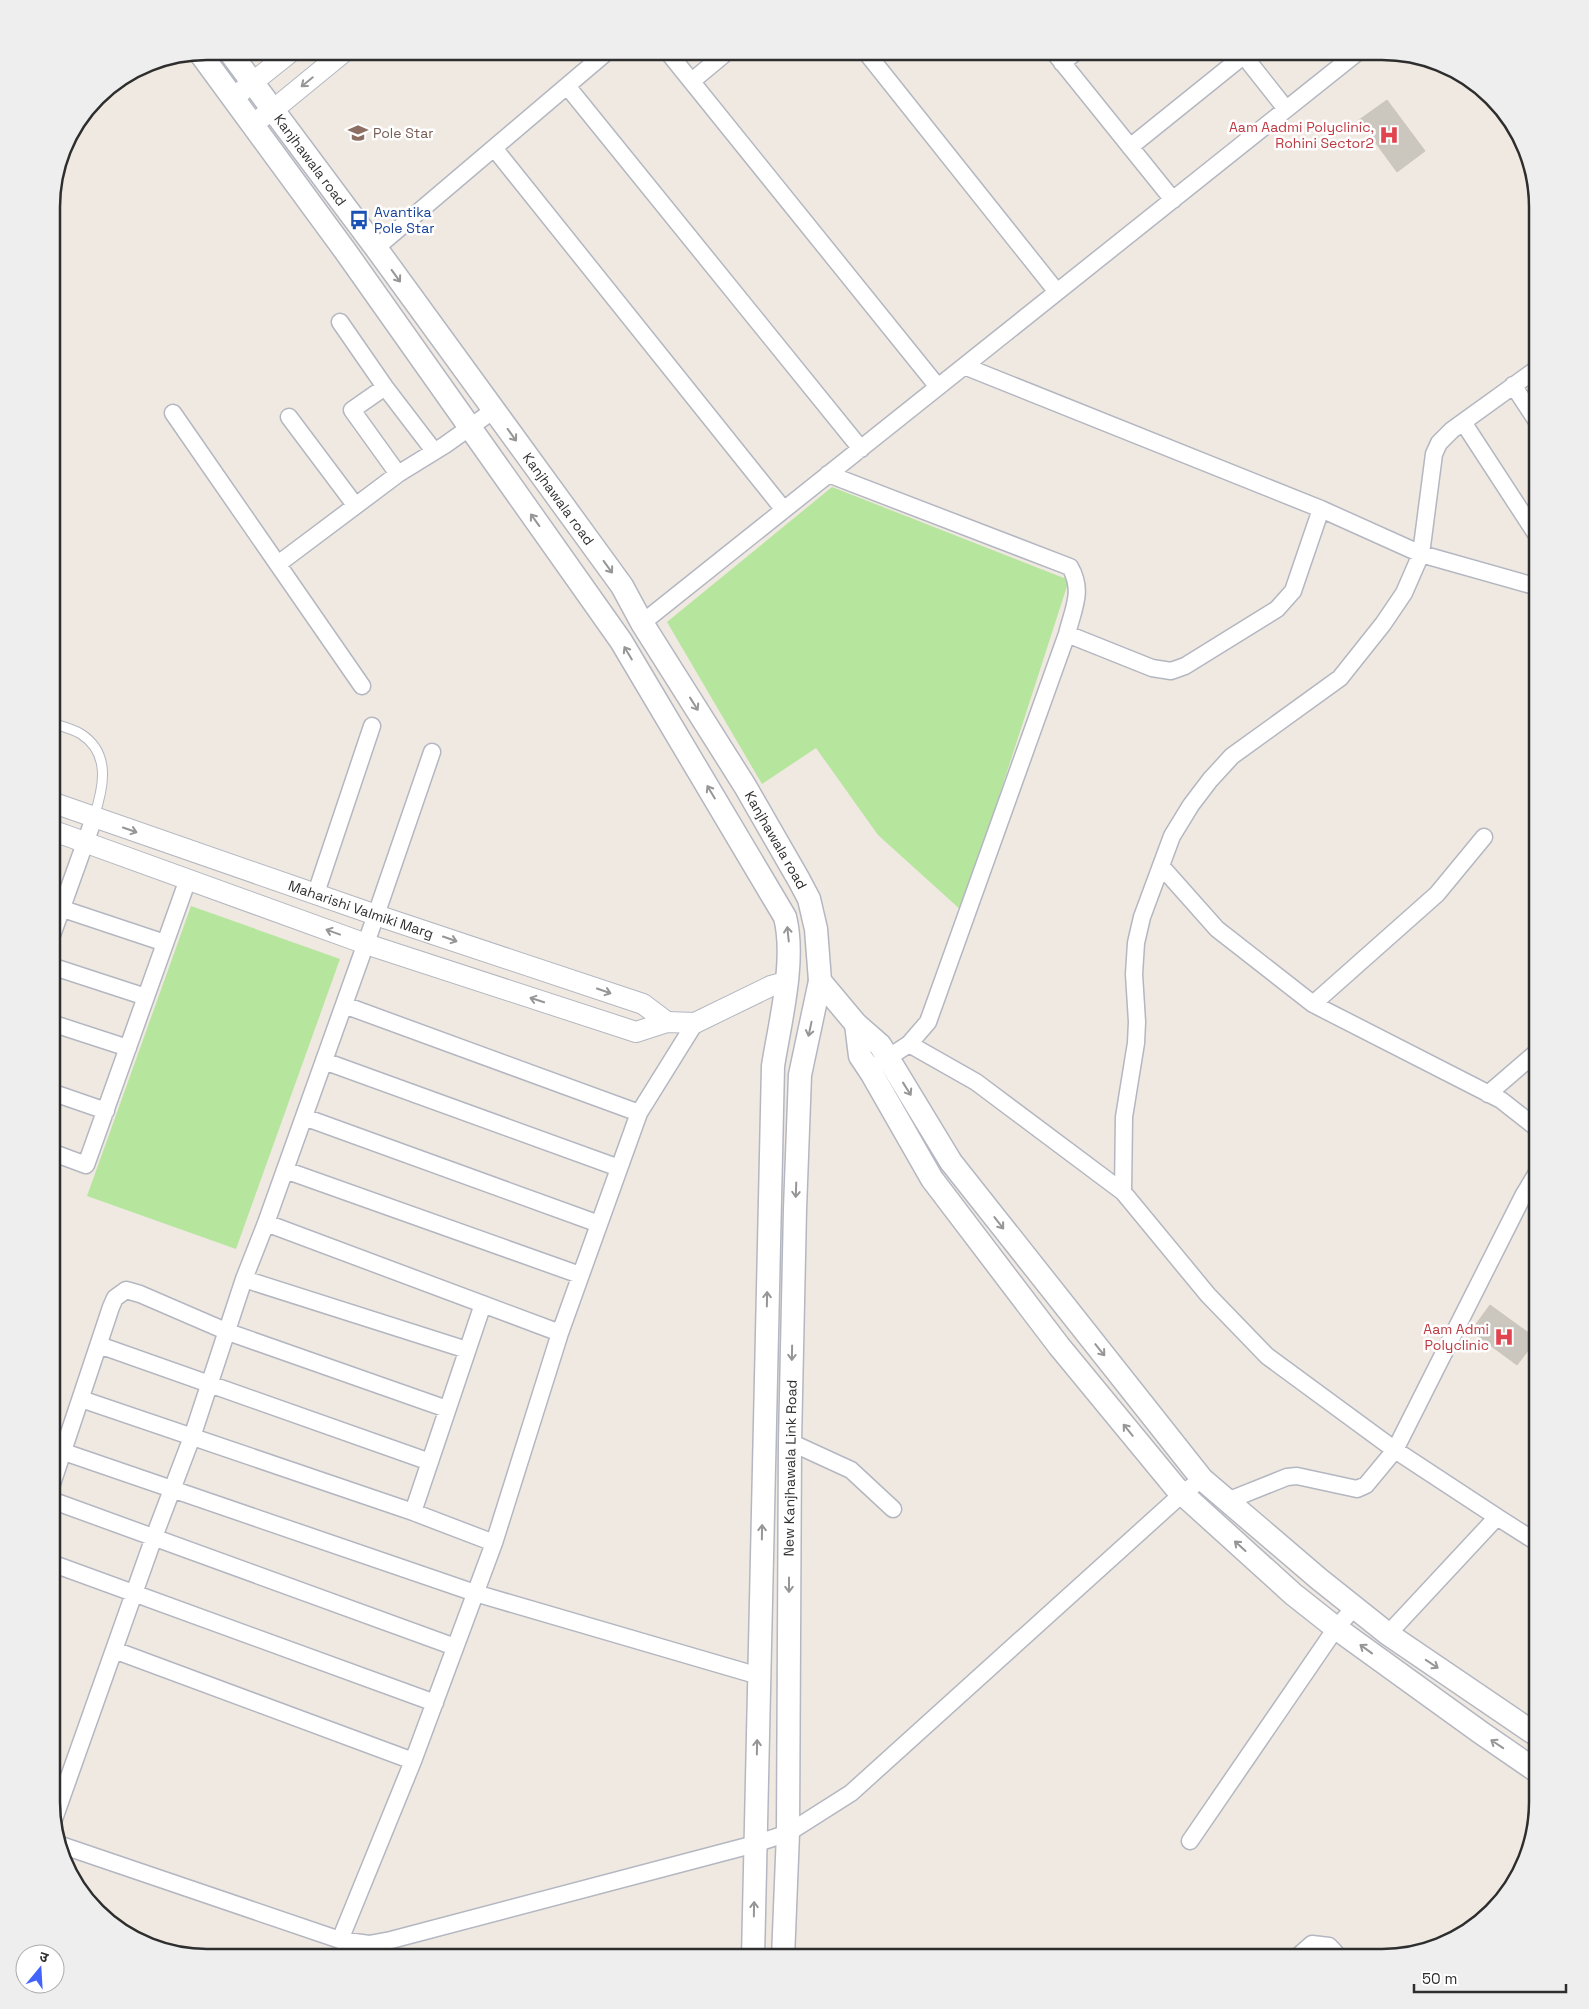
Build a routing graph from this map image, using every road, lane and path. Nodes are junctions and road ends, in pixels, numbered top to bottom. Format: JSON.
{"nodes":[{"id":1,"x":205,"y":60,"type":"edge"},
{"id":2,"x":236,"y":60,"type":"edge"},
{"id":3,"x":281,"y":60,"type":"edge"},
{"id":4,"x":334,"y":60,"type":"edge"},
{"id":5,"x":597,"y":60,"type":"edge"},
{"id":6,"x":674,"y":60,"type":"edge"},
{"id":7,"x":718,"y":60,"type":"edge"},
{"id":8,"x":872,"y":60,"type":"edge"},
{"id":9,"x":1060,"y":60,"type":"edge"},
{"id":10,"x":1236,"y":60,"type":"edge"},
{"id":11,"x":1249,"y":60,"type":"edge"},
{"id":12,"x":1348,"y":60,"type":"edge"},
{"id":13,"x":692,"y":82,"type":"junction"},
{"id":14,"x":253,"y":84,"type":"junction"},
{"id":15,"x":567,"y":86,"type":"junction"},
{"id":16,"x":232,"y":98,"type":"junction"},
{"id":17,"x":1286,"y":109,"type":"junction"},
{"id":18,"x":272,"y":110,"type":"junction"},
{"id":19,"x":252,"y":124,"type":"junction"},
{"id":20,"x":1130,"y":147,"type":"junction"},
{"id":21,"x":494,"y":148,"type":"junction"},
{"id":22,"x":1173,"y":200,"type":"junction"},
{"id":23,"x":376,"y":248,"type":"junction"},
{"id":24,"x":1057,"y":292,"type":"junction"},
{"id":25,"x":340,"y":322,"type":"dead end"},
{"id":26,"x":964,"y":366,"type":"junction"},
{"id":27,"x":1529,"y":374,"type":"edge"},
{"id":28,"x":1513,"y":386,"type":"junction"},
{"id":29,"x":385,"y":387,"type":"junction"},
{"id":30,"x":938,"y":387,"type":"junction"},
{"id":31,"x":494,"y":410,"type":"junction"},
{"id":32,"x":1529,"y":410,"type":"edge"},
{"id":33,"x":173,"y":413,"type":"dead end"},
{"id":34,"x":289,"y":417,"type":"dead end"},
{"id":35,"x":1463,"y":422,"type":"junction"},
{"id":36,"x":469,"y":428,"type":"junction"},
{"id":37,"x":861,"y":449,"type":"junction"},
{"id":38,"x":434,"y":452,"type":"junction"},
{"id":39,"x":398,"y":474,"type":"junction"},
{"id":40,"x":828,"y":474,"type":"junction"},
{"id":41,"x":355,"y":505,"type":"junction"},
{"id":42,"x":1322,"y":509,"type":"junction"},
{"id":43,"x":784,"y":510,"type":"junction"},
{"id":44,"x":1529,"y":523,"type":"edge"},
{"id":45,"x":1421,"y":554,"type":"junction"},
{"id":46,"x":278,"y":564,"type":"junction"},
{"id":47,"x":1529,"y":584,"type":"edge"},
{"id":48,"x":642,"y":623,"type":"junction"},
{"id":49,"x":1067,"y":634,"type":"junction"},
{"id":50,"x":362,"y":686,"type":"dead end"},
{"id":51,"x":60,"y":726,"type":"edge"},
{"id":52,"x":372,"y":726,"type":"dead end"},
{"id":53,"x":432,"y":752,"type":"dead end"},
{"id":54,"x":60,"y":805,"type":"edge"},
{"id":55,"x":94,"y":818,"type":"junction"},
{"id":56,"x":60,"y":833,"type":"edge"},
{"id":57,"x":1484,"y":837,"type":"dead end"},
{"id":58,"x":85,"y":844,"type":"junction"},
{"id":59,"x":1161,"y":866,"type":"junction"},
{"id":60,"x":264,"y":876,"type":"junction"},
{"id":61,"x":188,"y":879,"type":"junction"},
{"id":62,"x":316,"y":894,"type":"junction"},
{"id":63,"x":60,"y":900,"type":"edge"},
{"id":64,"x":255,"y":903,"type":"junction"},
{"id":65,"x":60,"y":908,"type":"edge"},
{"id":66,"x":376,"y":915,"type":"junction"},
{"id":67,"x":166,"y":943,"type":"junction"},
{"id":68,"x":366,"y":944,"type":"junction"},
{"id":69,"x":60,"y":969,"type":"edge"},
{"id":70,"x":820,"y":981,"type":"junction"},
{"id":71,"x":786,"y":982,"type":"junction"},
{"id":72,"x":146,"y":997,"type":"junction"},
{"id":73,"x":1313,"y":1004,"type":"junction"},
{"id":74,"x":344,"y":1005,"type":"junction"},
{"id":75,"x":667,"y":1022,"type":"junction"},
{"id":76,"x":695,"y":1023,"type":"junction"},
{"id":77,"x":60,"y":1026,"type":"edge"},
{"id":78,"x":909,"y":1044,"type":"junction"},
{"id":79,"x":128,"y":1048,"type":"junction"},
{"id":80,"x":1529,"y":1059,"type":"edge"},
{"id":81,"x":324,"y":1061,"type":"junction"},
{"id":82,"x":878,"y":1064,"type":"junction"},
{"id":83,"x":1488,"y":1094,"type":"junction"},
{"id":84,"x":60,"y":1095,"type":"edge"},
{"id":85,"x":106,"y":1111,"type":"junction"},
{"id":86,"x":639,"y":1113,"type":"junction"},
{"id":87,"x":304,"y":1117,"type":"junction"},
{"id":88,"x":1529,"y":1122,"type":"edge"},
{"id":89,"x":60,"y":1155,"type":"edge"},
{"id":90,"x":619,"y":1168,"type":"junction"},
{"id":91,"x":285,"y":1170,"type":"junction"},
{"id":92,"x":1529,"y":1186,"type":"edge"},
{"id":93,"x":1123,"y":1192,"type":"junction"},
{"id":94,"x":266,"y":1223,"type":"junction"},
{"id":95,"x":599,"y":1224,"type":"junction"},
{"id":96,"x":580,"y":1275,"type":"junction"},
{"id":97,"x":244,"y":1280,"type":"junction"},
{"id":98,"x":483,"y":1304,"type":"junction"},
{"id":99,"x":228,"y":1332,"type":"junction"},
{"id":100,"x":560,"y":1333,"type":"junction"},
{"id":101,"x":99,"y":1344,"type":"junction"},
{"id":102,"x":467,"y":1350,"type":"junction"},
{"id":103,"x":209,"y":1384,"type":"junction"},
{"id":104,"x":81,"y":1399,"type":"junction"},
{"id":105,"x":448,"y":1409,"type":"junction"},
{"id":106,"x":192,"y":1437,"type":"junction"},
{"id":107,"x":790,"y":1442,"type":"junction"},
{"id":108,"x":1395,"y":1450,"type":"junction"},
{"id":109,"x":64,"y":1452,"type":"junction"},
{"id":110,"x":430,"y":1462,"type":"junction"},
{"id":111,"x":60,"y":1463,"type":"edge"},
{"id":112,"x":1202,"y":1478,"type":"junction"},
{"id":113,"x":173,"y":1489,"type":"junction"},
{"id":114,"x":1182,"y":1494,"type":"junction"},
{"id":115,"x":1226,"y":1501,"type":"junction"},
{"id":116,"x":60,"y":1503,"type":"edge"},
{"id":117,"x":893,"y":1509,"type":"dead end"},
{"id":118,"x":413,"y":1512,"type":"junction"},
{"id":119,"x":1497,"y":1517,"type":"junction"},
{"id":120,"x":154,"y":1537,"type":"junction"},
{"id":121,"x":1529,"y":1537,"type":"edge"},
{"id":122,"x":494,"y":1543,"type":"junction"},
{"id":123,"x":60,"y":1566,"type":"edge"},
{"id":124,"x":1319,"y":1579,"type":"junction"},
{"id":125,"x":134,"y":1593,"type":"junction"},
{"id":126,"x":475,"y":1593,"type":"junction"},
{"id":127,"x":1302,"y":1600,"type":"junction"},
{"id":128,"x":1354,"y":1608,"type":"junction"},
{"id":129,"x":1336,"y":1628,"type":"junction"},
{"id":130,"x":1388,"y":1634,"type":"junction"},
{"id":131,"x":455,"y":1647,"type":"junction"},
{"id":132,"x":114,"y":1650,"type":"junction"},
{"id":133,"x":759,"y":1676,"type":"junction"},
{"id":134,"x":435,"y":1703,"type":"junction"},
{"id":135,"x":1529,"y":1730,"type":"edge"},
{"id":136,"x":413,"y":1761,"type":"junction"},
{"id":137,"x":1529,"y":1766,"type":"edge"},
{"id":138,"x":60,"y":1802,"type":"edge"},
{"id":139,"x":788,"y":1833,"type":"junction"},
{"id":140,"x":1190,"y":1841,"type":"dead end"},
{"id":141,"x":755,"y":1844,"type":"junction"},
{"id":142,"x":68,"y":1847,"type":"edge"},
{"id":143,"x":340,"y":1940,"type":"junction"},
{"id":144,"x":753,"y":1949,"type":"edge"},
{"id":145,"x":783,"y":1949,"type":"edge"},
{"id":146,"x":1306,"y":1949,"type":"edge"},
{"id":147,"x":1332,"y":1949,"type":"edge"}],
"edges":[{"from":1,"to":16,"type":"main road","name":"Kanjhawala road"},
{"from":2,"to":14,"type":"main road","name":"Kanjhawala road"},
{"from":3,"to":14,"type":"street"},
{"from":4,"to":18,"type":"street","one_way":true},
{"from":5,"to":15,"type":"street"},
{"from":6,"to":13,"type":"street"},
{"from":7,"to":13,"type":"street"},
{"from":8,"to":24,"type":"street"},
{"from":9,"to":20,"type":"street"},
{"from":10,"to":20,"type":"street"},
{"from":11,"to":17,"type":"street"},
{"from":12,"to":17,"type":"street"},
{"from":13,"to":30,"type":"street"},
{"from":14,"to":16,"type":"street"},
{"from":14,"to":18,"type":"main road","name":"Kanjhawala road"},
{"from":15,"to":21,"type":"street"},
{"from":15,"to":37,"type":"street"},
{"from":16,"to":19,"type":"main road","name":"Kanjhawala road"},
{"from":17,"to":22,"type":"street"},
{"from":18,"to":19,"type":"street"},
{"from":18,"to":23,"type":"main road","name":"Kanjhawala road"},
{"from":19,"to":36,"type":"main road","name":"Kanjhawala road"},
{"from":20,"to":22,"type":"street"},
{"from":21,"to":23,"type":"street"},
{"from":21,"to":43,"type":"street"},
{"from":22,"to":24,"type":"street"},
{"from":23,"to":31,"type":"main road","name":"Kanjhawala road","one_way":true},
{"from":24,"to":26,"type":"street"},
{"from":25,"to":29,"type":"street"},
{"from":26,"to":30,"type":"street"},
{"from":26,"to":42,"type":"street"},
{"from":27,"to":28,"type":"street"},
{"from":28,"to":32,"type":"street"},
{"from":28,"to":35,"type":"street"},
{"from":29,"to":38,"type":"street"},
{"from":29,"to":39,"type":"street"},
{"from":30,"to":37,"type":"street"},
{"from":31,"to":36,"type":"street"},
{"from":31,"to":48,"type":"main road","name":"Kanjhawala road","one_way":true},
{"from":33,"to":46,"type":"street"},
{"from":34,"to":41,"type":"street"},
{"from":35,"to":44,"type":"street"},
{"from":35,"to":45,"type":"street"},
{"from":36,"to":38,"type":"street"},
{"from":71,"to":36,"type":"main road","name":"Kanjhawala road","one_way":true},
{"from":37,"to":40,"type":"street"},
{"from":38,"to":39,"type":"street"},
{"from":39,"to":41,"type":"street"},
{"from":40,"to":43,"type":"street"},
{"from":40,"to":49,"type":"street"},
{"from":41,"to":46,"type":"street"},
{"from":42,"to":45,"type":"street"},
{"from":42,"to":49,"type":"street"},
{"from":43,"to":48,"type":"street"},
{"from":45,"to":47,"type":"street"},
{"from":45,"to":59,"type":"street"},
{"from":46,"to":50,"type":"street"},
{"from":48,"to":70,"type":"main road","name":"Kanjhawala road","one_way":true},
{"from":49,"to":78,"type":"street"},
{"from":51,"to":55,"type":"lane"},
{"from":52,"to":62,"type":"street"},
{"from":53,"to":66,"type":"street"},
{"from":54,"to":55,"type":"street","name":"Maharishi Valmiki Marg"},
{"from":55,"to":58,"type":"street"},
{"from":55,"to":60,"type":"street","name":"Maharishi Valmiki Marg","one_way":true},
{"from":56,"to":58,"type":"street"},
{"from":57,"to":73,"type":"street"},
{"from":58,"to":61,"type":"street"},
{"from":58,"to":63,"type":"street"},
{"from":59,"to":73,"type":"street"},
{"from":59,"to":93,"type":"street"},
{"from":60,"to":62,"type":"street","name":"Maharishi Valmiki Marg"},
{"from":60,"to":64,"type":"street"},
{"from":61,"to":64,"type":"street"},
{"from":61,"to":67,"type":"street"},
{"from":62,"to":66,"type":"street","name":"Maharishi Valmiki Marg"},
{"from":68,"to":64,"type":"street","one_way":true},
{"from":65,"to":67,"type":"street"},
{"from":66,"to":68,"type":"street"},
{"from":66,"to":75,"type":"street","name":"Maharishi Valmiki Marg","one_way":true},
{"from":67,"to":72,"type":"street"},
{"from":68,"to":74,"type":"street"},
{"from":75,"to":68,"type":"street","one_way":true},
{"from":69,"to":72,"type":"street"},
{"from":70,"to":71,"type":"main road"},
{"from":70,"to":82,"type":"main road"},
{"from":70,"to":107,"type":"main road","name":"New Kanjhawala Link Road","one_way":true},
{"from":71,"to":76,"type":"street"},
{"from":133,"to":71,"type":"main road","name":"New Kanjhawala Link Road","one_way":true},
{"from":72,"to":79,"type":"street"},
{"from":73,"to":83,"type":"street"},
{"from":74,"to":81,"type":"street"},
{"from":74,"to":86,"type":"street"},
{"from":75,"to":76,"type":"street"},
{"from":76,"to":86,"type":"street"},
{"from":77,"to":79,"type":"street"},
{"from":78,"to":82,"type":"street"},
{"from":78,"to":93,"type":"street"},
{"from":79,"to":85,"type":"street"},
{"from":80,"to":83,"type":"street"},
{"from":81,"to":87,"type":"street"},
{"from":81,"to":90,"type":"street"},
{"from":82,"to":112,"type":"main road","one_way":true},
{"from":114,"to":82,"type":"main road","one_way":true},
{"from":83,"to":88,"type":"street"},
{"from":84,"to":85,"type":"street"},
{"from":85,"to":89,"type":"street"},
{"from":86,"to":90,"type":"street"},
{"from":87,"to":91,"type":"street"},
{"from":87,"to":95,"type":"street"},
{"from":90,"to":95,"type":"street"},
{"from":91,"to":94,"type":"street"},
{"from":91,"to":96,"type":"street"},
{"from":92,"to":108,"type":"street"},
{"from":93,"to":108,"type":"street"},
{"from":94,"to":97,"type":"street"},
{"from":94,"to":98,"type":"street"},
{"from":95,"to":96,"type":"street"},
{"from":96,"to":100,"type":"street"},
{"from":97,"to":99,"type":"street"},
{"from":97,"to":102,"type":"street"},
{"from":98,"to":100,"type":"street"},
{"from":98,"to":102,"type":"street"},
{"from":99,"to":101,"type":"street"},
{"from":99,"to":103,"type":"street"},
{"from":99,"to":105,"type":"street"},
{"from":100,"to":122,"type":"street"},
{"from":101,"to":103,"type":"street"},
{"from":101,"to":104,"type":"street"},
{"from":102,"to":105,"type":"street"},
{"from":103,"to":106,"type":"street"},
{"from":103,"to":110,"type":"street"},
{"from":104,"to":106,"type":"street"},
{"from":104,"to":109,"type":"street"},
{"from":105,"to":110,"type":"street"},
{"from":106,"to":113,"type":"street"},
{"from":106,"to":118,"type":"street"},
{"from":107,"to":117,"type":"street"},
{"from":107,"to":139,"type":"main road","name":"New Kanjhawala Link Road","one_way":true},
{"from":108,"to":115,"type":"street"},
{"from":108,"to":119,"type":"street"},
{"from":109,"to":111,"type":"street"},
{"from":109,"to":113,"type":"street"},
{"from":110,"to":118,"type":"street"},
{"from":112,"to":114,"type":"street"},
{"from":112,"to":115,"type":"main road"},
{"from":113,"to":120,"type":"street"},
{"from":113,"to":126,"type":"street"},
{"from":127,"to":114,"type":"main road","one_way":true},
{"from":114,"to":139,"type":"street"},
{"from":115,"to":124,"type":"main road"},
{"from":116,"to":120,"type":"street"},
{"from":118,"to":122,"type":"street"},
{"from":119,"to":121,"type":"street"},
{"from":119,"to":130,"type":"street"},
{"from":120,"to":125,"type":"street"},
{"from":120,"to":131,"type":"street"},
{"from":122,"to":126,"type":"street"},
{"from":123,"to":125,"type":"street"},
{"from":124,"to":127,"type":"main road"},
{"from":124,"to":128,"type":"main road"},
{"from":125,"to":132,"type":"street"},
{"from":125,"to":134,"type":"street"},
{"from":126,"to":131,"type":"street"},
{"from":126,"to":133,"type":"street"},
{"from":127,"to":129,"type":"main road"},
{"from":128,"to":129,"type":"street"},
{"from":128,"to":130,"type":"main road"},
{"from":137,"to":129,"type":"main road","one_way":true},
{"from":129,"to":140,"type":"street"},
{"from":130,"to":135,"type":"main road","one_way":true},
{"from":131,"to":134,"type":"street"},
{"from":132,"to":136,"type":"street"},
{"from":132,"to":138,"type":"street"},
{"from":141,"to":133,"type":"main road","name":"New Kanjhawala Link Road","one_way":true},
{"from":134,"to":136,"type":"street"},
{"from":136,"to":143,"type":"street"},
{"from":139,"to":141,"type":"street"},
{"from":139,"to":145,"type":"main road","name":"New Kanjhawala Link Road"},
{"from":141,"to":143,"type":"street"},
{"from":144,"to":141,"type":"main road","name":"New Kanjhawala Link Road","one_way":true},
{"from":142,"to":143,"type":"street"},
{"from":146,"to":147,"type":"street"}]}
